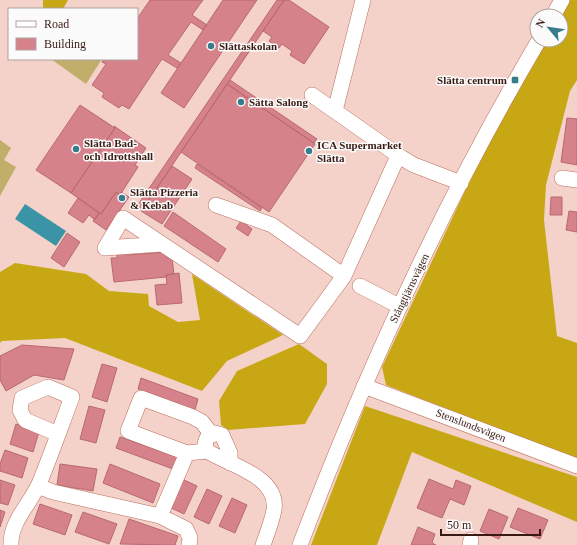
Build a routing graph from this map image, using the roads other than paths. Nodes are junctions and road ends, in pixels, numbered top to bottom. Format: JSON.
{"nodes":[{"id":1,"x":363,"y":0,"type":"edge"},
{"id":2,"x":534,"y":48,"type":"edge"},
{"id":3,"x":312,"y":95,"type":"dead end"},
{"id":4,"x":335,"y":111,"type":"junction"},
{"id":5,"x":398,"y":156,"type":"junction"},
{"id":6,"x":461,"y":183,"type":"junction"},
{"id":7,"x":216,"y":205,"type":"dead end"},
{"id":8,"x":162,"y":244,"type":"dead end"},
{"id":9,"x":344,"y":276,"type":"junction"},
{"id":10,"x":360,"y":286,"type":"dead end"},
{"id":11,"x":399,"y":306,"type":"junction"},
{"id":12,"x":364,"y":386,"type":"junction"},
{"id":13,"x":58,"y":434,"type":"dead end"},
{"id":14,"x":212,"y":435,"type":"junction"},
{"id":15,"x":207,"y":451,"type":"junction"},
{"id":16,"x":187,"y":453,"type":"junction"},
{"id":17,"x":230,"y":463,"type":"junction"},
{"id":18,"x":577,"y":466,"type":"edge"},
{"id":19,"x":38,"y":486,"type":"junction"},
{"id":20,"x":160,"y":516,"type":"junction"},
{"id":21,"x":11,"y":545,"type":"edge"},
{"id":22,"x":189,"y":545,"type":"edge"},
{"id":23,"x":263,"y":545,"type":"edge"},
{"id":24,"x":300,"y":545,"type":"edge"}],
"edges":[{"from":1,"to":4,"type":"street"},
{"from":2,"to":6,"type":"street","name":"Stångtjärnsvägen"},
{"from":3,"to":4,"type":"street"},
{"from":4,"to":5,"type":"street"},
{"from":5,"to":6,"type":"street"},
{"from":5,"to":9,"type":"street"},
{"from":6,"to":11,"type":"street","name":"Stångtjärnsvägen"},
{"from":7,"to":9,"type":"street"},
{"from":8,"to":9,"type":"street"},
{"from":10,"to":11,"type":"street"},
{"from":11,"to":12,"type":"street","name":"Stångtjärnsvägen"},
{"from":12,"to":18,"type":"street","name":"Stenslundsvägen"},
{"from":12,"to":24,"type":"street","name":"Stångtjärnsvägen"},
{"from":13,"to":19,"type":"street"},
{"from":14,"to":15,"type":"street"},
{"from":14,"to":16,"type":"street"},
{"from":14,"to":17,"type":"street"},
{"from":15,"to":16,"type":"street"},
{"from":15,"to":17,"type":"street"},
{"from":16,"to":20,"type":"street"},
{"from":17,"to":23,"type":"street"},
{"from":19,"to":20,"type":"street"},
{"from":19,"to":21,"type":"street"},
{"from":20,"to":22,"type":"street"}]}
